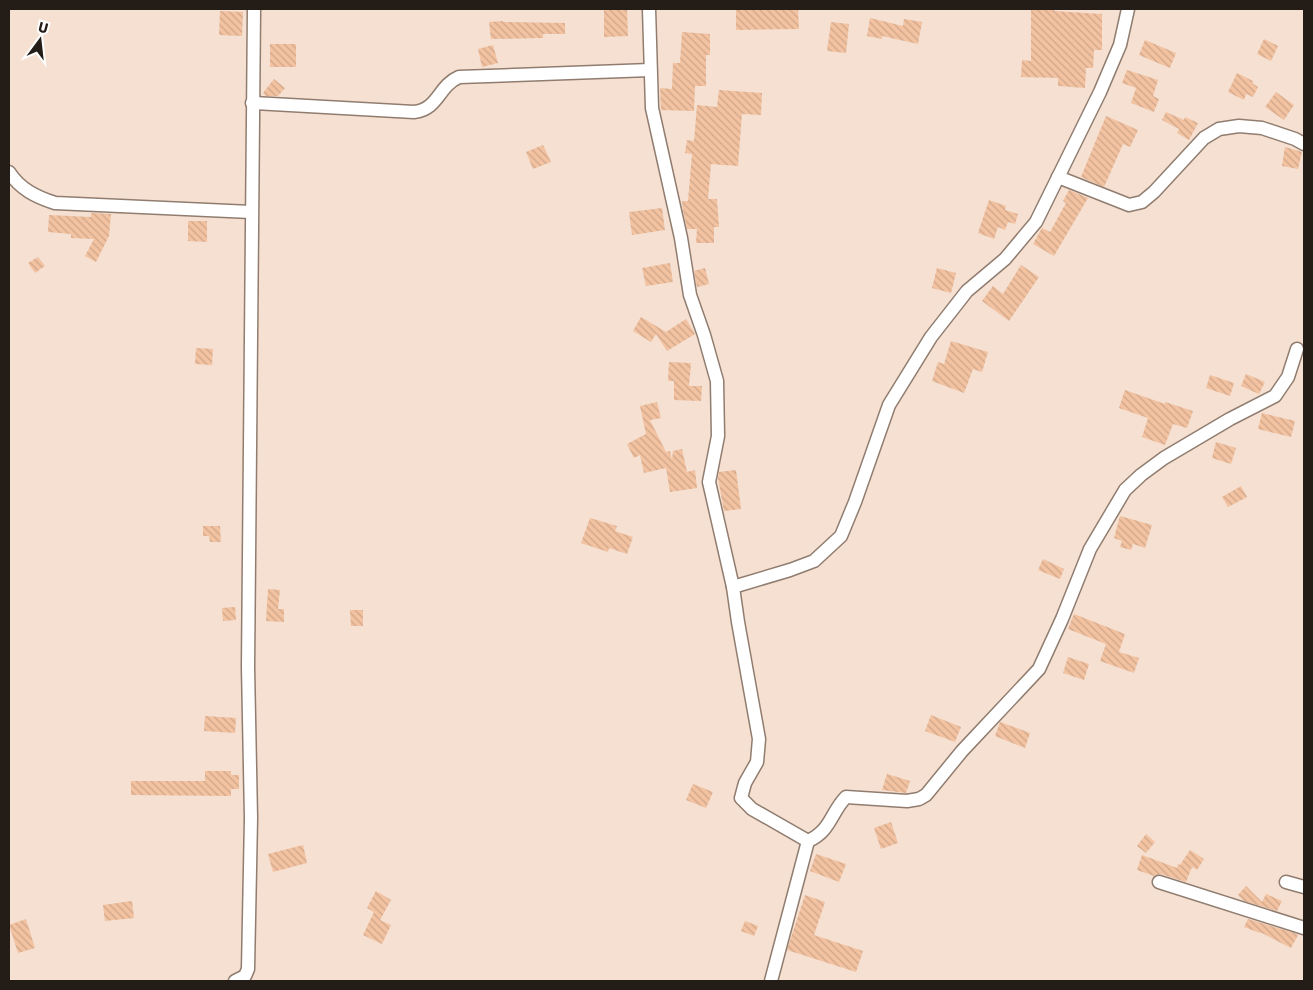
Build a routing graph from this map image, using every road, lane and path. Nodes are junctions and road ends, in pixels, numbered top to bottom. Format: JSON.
{"nodes":[{"id":1,"x":254,"y":9,"type":"edge"},
{"id":2,"x":649,"y":9,"type":"edge"},
{"id":3,"x":1128,"y":9,"type":"edge"},
{"id":4,"x":650,"y":70,"type":"junction"},
{"id":5,"x":252,"y":103,"type":"junction"},
{"id":6,"x":1304,"y":144,"type":"edge"},
{"id":7,"x":9,"y":172,"type":"edge"},
{"id":8,"x":1058,"y":178,"type":"junction"},
{"id":9,"x":251,"y":212,"type":"junction"},
{"id":10,"x":1296,"y":349,"type":"dead end"},
{"id":11,"x":733,"y":587,"type":"junction"},
{"id":12,"x":808,"y":841,"type":"junction"},
{"id":13,"x":1159,"y":882,"type":"dead end"},
{"id":14,"x":1286,"y":882,"type":"dead end"},
{"id":15,"x":1304,"y":887,"type":"edge"},
{"id":16,"x":1304,"y":928,"type":"edge"},
{"id":17,"x":235,"y":981,"type":"edge"},
{"id":18,"x":771,"y":981,"type":"edge"}],
"edges":[{"from":1,"to":5,"type":"street"},
{"from":2,"to":4,"type":"street"},
{"from":3,"to":8,"type":"street"},
{"from":4,"to":5,"type":"street"},
{"from":4,"to":11,"type":"street"},
{"from":5,"to":9,"type":"street"},
{"from":6,"to":8,"type":"street"},
{"from":7,"to":9,"type":"street"},
{"from":8,"to":11,"type":"street"},
{"from":9,"to":17,"type":"street"},
{"from":10,"to":12,"type":"street"},
{"from":11,"to":12,"type":"street"},
{"from":12,"to":18,"type":"street"},
{"from":13,"to":16,"type":"street"},
{"from":14,"to":15,"type":"street"}]}
